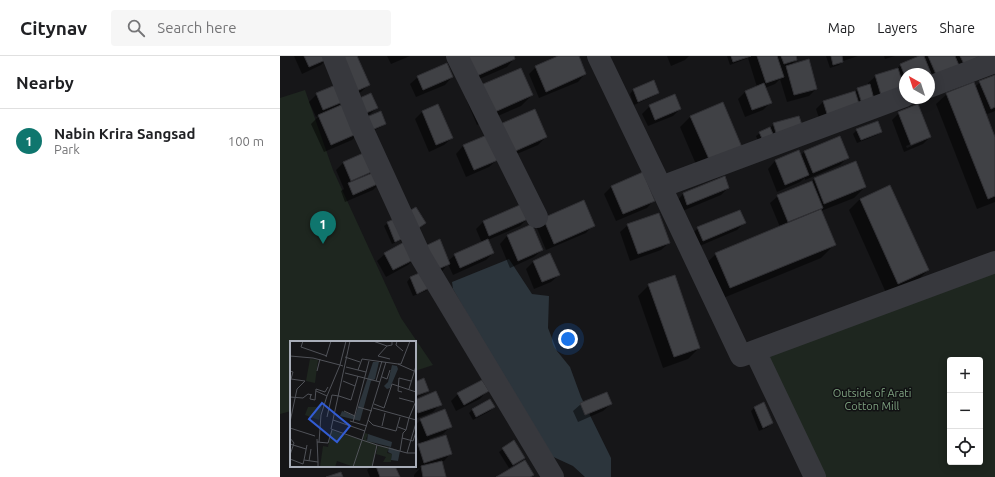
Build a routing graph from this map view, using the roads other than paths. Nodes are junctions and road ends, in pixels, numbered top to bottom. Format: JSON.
{"nodes":[{"id":1,"x":333,"y":56,"type":"edge"},
{"id":2,"x":457,"y":56,"type":"edge"},
{"id":3,"x":598,"y":56,"type":"edge"},
{"id":4,"x":995,"y":62,"type":"edge"},
{"id":5,"x":935,"y":84,"type":"edge"},
{"id":6,"x":899,"y":98,"type":"edge"},
{"id":7,"x":661,"y":187,"type":"junction"},
{"id":8,"x":537,"y":217,"type":"dead end"},
{"id":9,"x":995,"y":262,"type":"edge"},
{"id":10,"x":755,"y":351,"type":"junction"},
{"id":11,"x":553,"y":477,"type":"edge"},
{"id":12,"x":815,"y":477,"type":"edge"}],
"edges":[{"from":1,"to":11,"type":"street"},
{"from":2,"to":8,"type":"street"},
{"from":3,"to":7,"type":"street"},
{"from":4,"to":5,"type":"street"},
{"from":6,"to":7,"type":"street"},
{"from":7,"to":10,"type":"street"},
{"from":9,"to":10,"type":"street"},
{"from":10,"to":12,"type":"street"}]}
